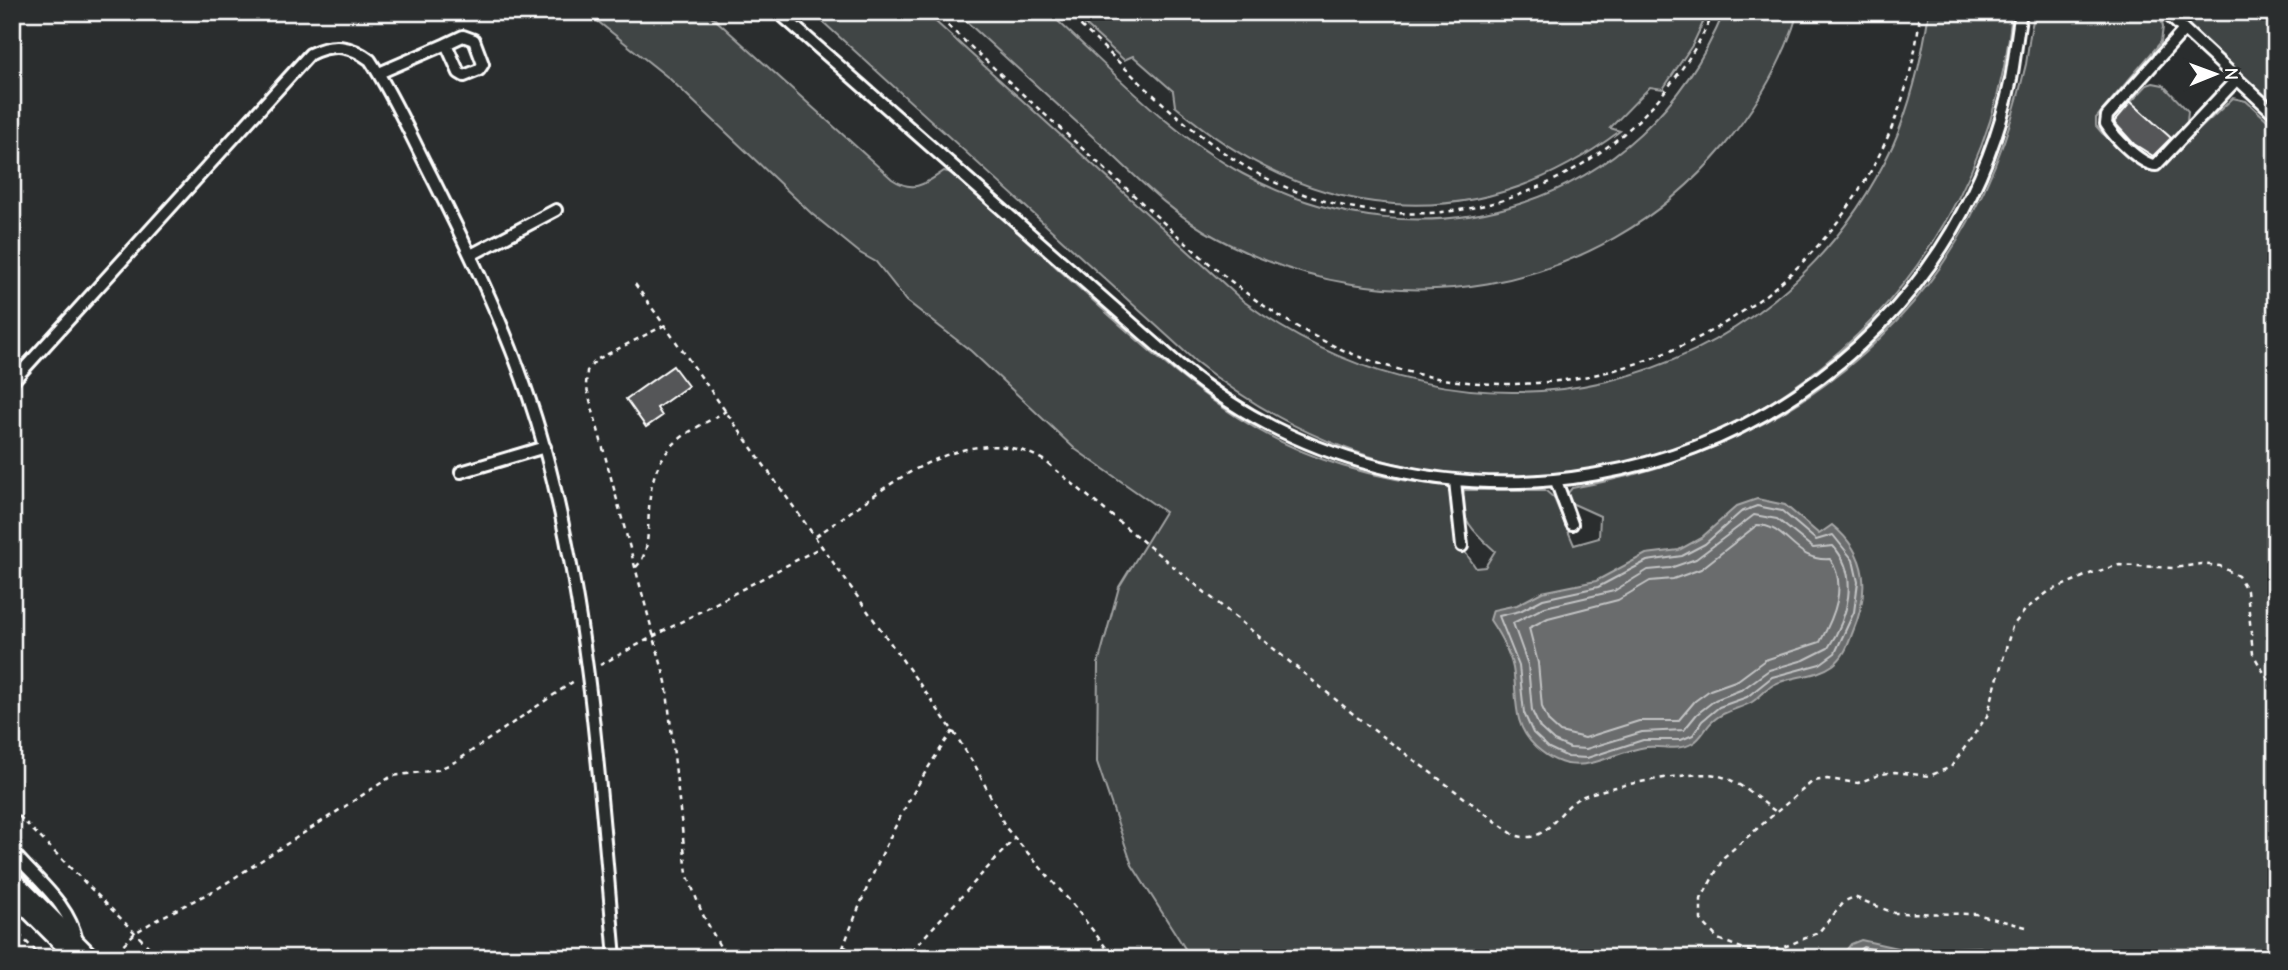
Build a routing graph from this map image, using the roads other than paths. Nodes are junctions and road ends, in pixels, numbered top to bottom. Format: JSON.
{"nodes":[{"id":1,"x":778,"y":12,"type":"edge"},
{"id":2,"x":2021,"y":12,"type":"edge"},
{"id":3,"x":2165,"y":12,"type":"edge"},
{"id":4,"x":2184,"y":30,"type":"junction"},
{"id":5,"x":446,"y":44,"type":"dead end"},
{"id":6,"x":379,"y":73,"type":"junction"},
{"id":7,"x":2237,"y":79,"type":"junction"},
{"id":8,"x":2276,"y":115,"type":"edge"},
{"id":9,"x":556,"y":210,"type":"dead end"},
{"id":10,"x":471,"y":255,"type":"junction"},
{"id":11,"x":12,"y":382,"type":"edge"},
{"id":12,"x":544,"y":447,"type":"junction"},
{"id":13,"x":461,"y":472,"type":"dead end"},
{"id":14,"x":1455,"y":481,"type":"junction"},
{"id":15,"x":1556,"y":481,"type":"junction"},
{"id":16,"x":1572,"y":524,"type":"dead end"},
{"id":17,"x":1462,"y":546,"type":"dead end"},
{"id":18,"x":12,"y":851,"type":"edge"},
{"id":19,"x":12,"y":886,"type":"edge"},
{"id":20,"x":81,"y":954,"type":"edge"},
{"id":21,"x":615,"y":958,"type":"edge"}],
"edges":[{"from":1,"to":14,"type":"lane"},
{"from":2,"to":15,"type":"lane"},
{"from":3,"to":4,"type":"lane"},
{"from":4,"to":7,"type":"lane"},
{"from":4,"to":7,"type":"lane"},
{"from":5,"to":6,"type":"lane"},
{"from":6,"to":10,"type":"lane"},
{"from":6,"to":11,"type":"lane"},
{"from":7,"to":8,"type":"lane"},
{"from":9,"to":10,"type":"lane"},
{"from":10,"to":12,"type":"lane"},
{"from":12,"to":13,"type":"lane"},
{"from":12,"to":21,"type":"lane"},
{"from":14,"to":15,"type":"lane"},
{"from":14,"to":17,"type":"lane"},
{"from":15,"to":16,"type":"lane"},
{"from":18,"to":20,"type":"lane"},
{"from":19,"to":20,"type":"street"}]}
